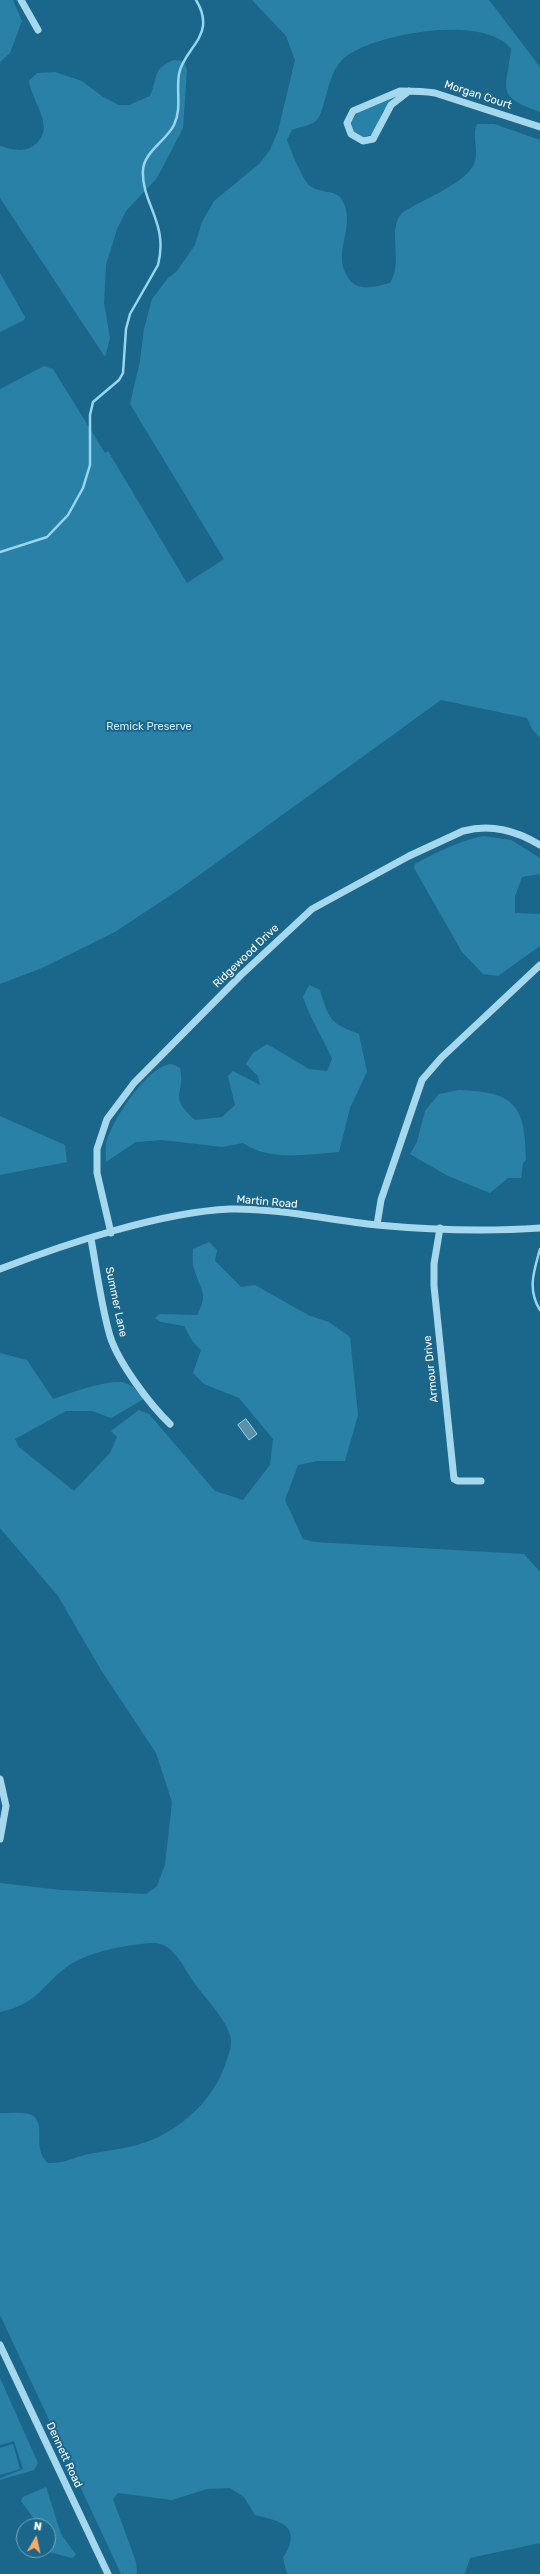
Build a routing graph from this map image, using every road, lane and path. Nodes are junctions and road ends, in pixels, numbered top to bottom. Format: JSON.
{"nodes":[{"id":1,"x":21,"y":0,"type":"edge"},
{"id":2,"x":38,"y":30,"type":"dead end"},
{"id":3,"x":409,"y":91,"type":"junction"},
{"id":4,"x":540,"y":127,"type":"edge"},
{"id":5,"x":540,"y":845,"type":"edge"},
{"id":6,"x":540,"y":965,"type":"edge"},
{"id":7,"x":377,"y":1225,"type":"junction"},
{"id":8,"x":440,"y":1228,"type":"junction"},
{"id":9,"x":540,"y":1228,"type":"edge"},
{"id":10,"x":111,"y":1233,"type":"junction"},
{"id":11,"x":91,"y":1239,"type":"junction"},
{"id":12,"x":0,"y":1269,"type":"edge"},
{"id":13,"x":170,"y":1424,"type":"dead end"},
{"id":14,"x":481,"y":1481,"type":"dead end"},
{"id":15,"x":0,"y":1779,"type":"edge"},
{"id":16,"x":0,"y":1839,"type":"edge"},
{"id":17,"x":0,"y":2345,"type":"edge"},
{"id":18,"x":108,"y":2574,"type":"edge"}],
"edges":[{"from":1,"to":2,"type":"street"},
{"from":3,"to":3,"type":"street","name":"Morgan Court"},
{"from":3,"to":4,"type":"street","name":"Morgan Court"},
{"from":5,"to":10,"type":"street","name":"Ridgewood Drive"},
{"from":6,"to":7,"type":"street"},
{"from":7,"to":8,"type":"street","name":"Martin Road"},
{"from":7,"to":10,"type":"street","name":"Martin Road"},
{"from":8,"to":9,"type":"street","name":"Martin Road"},
{"from":8,"to":14,"type":"street","name":"Armour Drive"},
{"from":10,"to":11,"type":"street","name":"Martin Road"},
{"from":11,"to":12,"type":"street","name":"Martin Road"},
{"from":11,"to":13,"type":"street","name":"Summer Lane"},
{"from":15,"to":16,"type":"street"},
{"from":17,"to":18,"type":"street","name":"Dennett Road"}]}
